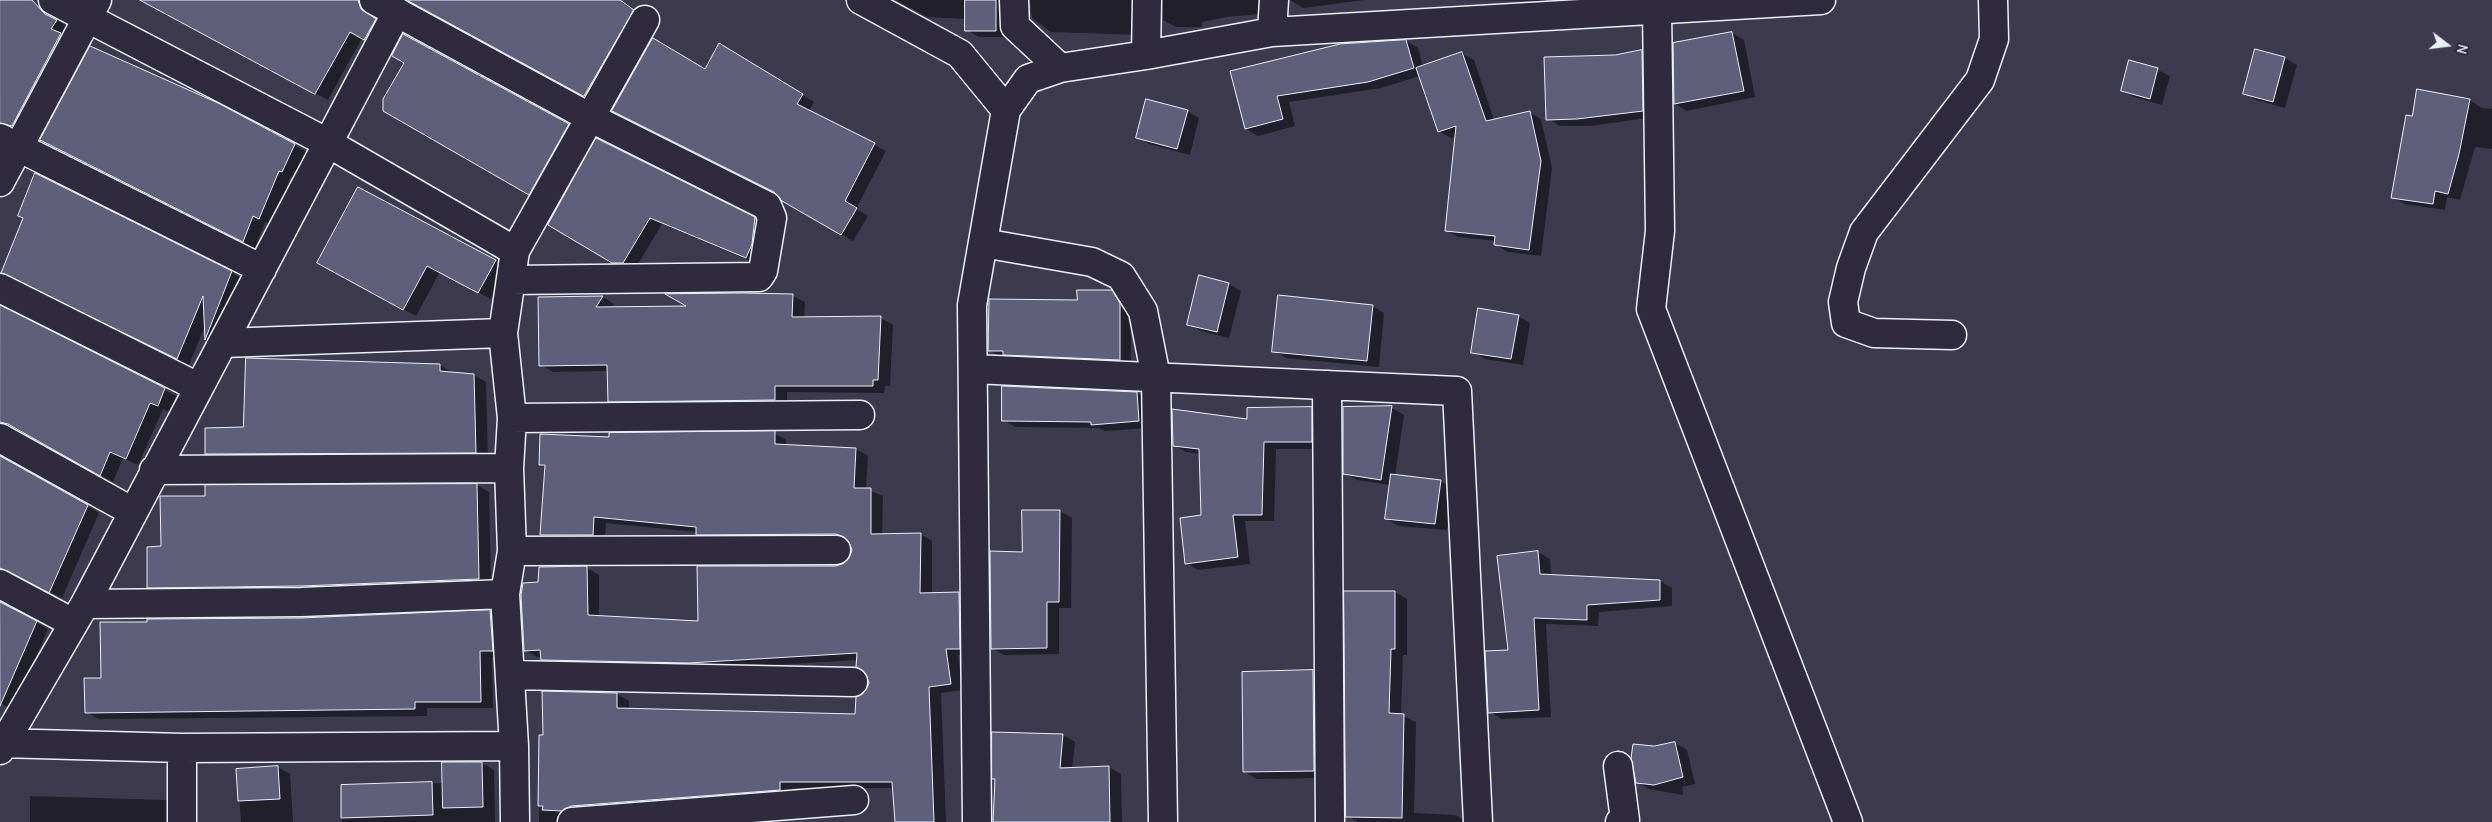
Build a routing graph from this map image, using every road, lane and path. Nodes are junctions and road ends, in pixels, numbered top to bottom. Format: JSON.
{"nodes":[{"id":1,"x":53,"y":0,"type":"edge"},
{"id":2,"x":1014,"y":0,"type":"edge"},
{"id":3,"x":1147,"y":0,"type":"edge"},
{"id":4,"x":1274,"y":0,"type":"edge"},
{"id":5,"x":1821,"y":0,"type":"edge"},
{"id":6,"x":1993,"y":0,"type":"edge"},
{"id":7,"x":869,"y":2,"type":"edge"},
{"id":8,"x":1701,"y":3,"type":"edge"},
{"id":9,"x":385,"y":6,"type":"edge"},
{"id":10,"x":1544,"y":8,"type":"edge"},
{"id":11,"x":93,"y":9,"type":"edge"},
{"id":12,"x":1657,"y":9,"type":"junction"},
{"id":13,"x":1407,"y":12,"type":"edge"},
{"id":14,"x":645,"y":20,"type":"dead end"},
{"id":15,"x":1272,"y":32,"type":"junction"},
{"id":16,"x":1146,"y":55,"type":"junction"},
{"id":17,"x":1060,"y":68,"type":"junction"},
{"id":18,"x":1006,"y":110,"type":"junction"},
{"id":19,"x":591,"y":118,"type":"junction"},
{"id":20,"x":9,"y":143,"type":"edge"},
{"id":21,"x":328,"y":143,"type":"junction"},
{"id":22,"x":0,"y":182,"type":"edge"},
{"id":23,"x":983,"y":243,"type":"junction"},
{"id":24,"x":515,"y":251,"type":"junction"},
{"id":25,"x":262,"y":269,"type":"junction"},
{"id":26,"x":512,"y":280,"type":"junction"},
{"id":27,"x":0,"y":288,"type":"edge"},
{"id":28,"x":503,"y":333,"type":"junction"},
{"id":29,"x":1952,"y":335,"type":"dead end"},
{"id":30,"x":223,"y":343,"type":"junction"},
{"id":31,"x":972,"y":369,"type":"junction"},
{"id":32,"x":1156,"y":377,"type":"junction"},
{"id":33,"x":1328,"y":385,"type":"junction"},
{"id":34,"x":198,"y":387,"type":"junction"},
{"id":35,"x":860,"y":415,"type":"dead end"},
{"id":36,"x":512,"y":418,"type":"junction"},
{"id":37,"x":0,"y":438,"type":"edge"},
{"id":38,"x":509,"y":468,"type":"junction"},
{"id":39,"x":154,"y":470,"type":"junction"},
{"id":40,"x":133,"y":512,"type":"junction"},
{"id":41,"x":836,"y":550,"type":"dead end"},
{"id":42,"x":512,"y":551,"type":"junction"},
{"id":43,"x":0,"y":584,"type":"edge"},
{"id":44,"x":505,"y":594,"type":"junction"},
{"id":45,"x":79,"y":614,"type":"junction"},
{"id":46,"x":511,"y":674,"type":"junction"},
{"id":47,"x":853,"y":682,"type":"dead end"},
{"id":48,"x":1,"y":745,"type":"edge"},
{"id":49,"x":514,"y":746,"type":"junction"},
{"id":50,"x":182,"y":748,"type":"junction"},
{"id":51,"x":1618,"y":766,"type":"dead end"},
{"id":52,"x":854,"y":800,"type":"dead end"},
{"id":53,"x":182,"y":822,"type":"edge"},
{"id":54,"x":515,"y":822,"type":"edge"},
{"id":55,"x":572,"y":822,"type":"edge"},
{"id":56,"x":977,"y":822,"type":"edge"},
{"id":57,"x":1163,"y":822,"type":"edge"},
{"id":58,"x":1330,"y":822,"type":"edge"},
{"id":59,"x":1478,"y":822,"type":"edge"},
{"id":60,"x":1620,"y":822,"type":"edge"},
{"id":61,"x":1848,"y":822,"type":"edge"}],
"edges":[{"from":1,"to":11,"type":"street"},
{"from":2,"to":17,"type":"street"},
{"from":3,"to":16,"type":"street"},
{"from":4,"to":15,"type":"street"},
{"from":5,"to":8,"type":"street"},
{"from":6,"to":29,"type":"street"},
{"from":7,"to":18,"type":"street"},
{"from":8,"to":12,"type":"street"},
{"from":9,"to":19,"type":"street"},
{"from":9,"to":21,"type":"street"},
{"from":10,"to":12,"type":"street"},
{"from":10,"to":13,"type":"street"},
{"from":11,"to":20,"type":"street"},
{"from":11,"to":21,"type":"street"},
{"from":12,"to":61,"type":"street"},
{"from":13,"to":15,"type":"street"},
{"from":14,"to":19,"type":"street"},
{"from":15,"to":16,"type":"street"},
{"from":16,"to":17,"type":"street"},
{"from":17,"to":18,"type":"street"},
{"from":18,"to":23,"type":"street"},
{"from":19,"to":24,"type":"street"},
{"from":19,"to":26,"type":"street"},
{"from":20,"to":22,"type":"street"},
{"from":20,"to":25,"type":"street"},
{"from":21,"to":24,"type":"street"},
{"from":21,"to":25,"type":"street"},
{"from":23,"to":31,"type":"street"},
{"from":23,"to":32,"type":"street"},
{"from":24,"to":26,"type":"street"},
{"from":25,"to":30,"type":"street"},
{"from":26,"to":28,"type":"street"},
{"from":27,"to":34,"type":"street"},
{"from":28,"to":30,"type":"street"},
{"from":28,"to":36,"type":"street"},
{"from":30,"to":34,"type":"street"},
{"from":31,"to":32,"type":"street"},
{"from":31,"to":56,"type":"street"},
{"from":32,"to":33,"type":"street"},
{"from":32,"to":57,"type":"street"},
{"from":33,"to":58,"type":"street"},
{"from":33,"to":59,"type":"street"},
{"from":34,"to":39,"type":"street"},
{"from":35,"to":36,"type":"street"},
{"from":36,"to":38,"type":"street"},
{"from":37,"to":40,"type":"street"},
{"from":38,"to":39,"type":"street"},
{"from":38,"to":42,"type":"street"},
{"from":39,"to":40,"type":"street"},
{"from":40,"to":45,"type":"street"},
{"from":41,"to":42,"type":"street"},
{"from":42,"to":44,"type":"street"},
{"from":43,"to":45,"type":"street"},
{"from":44,"to":45,"type":"street"},
{"from":44,"to":46,"type":"street"},
{"from":45,"to":48,"type":"street"},
{"from":46,"to":47,"type":"street"},
{"from":46,"to":49,"type":"street"},
{"from":48,"to":50,"type":"street"},
{"from":49,"to":50,"type":"street"},
{"from":49,"to":54,"type":"street"},
{"from":50,"to":53,"type":"street"},
{"from":51,"to":60,"type":"street"},
{"from":52,"to":55,"type":"street"}]}
